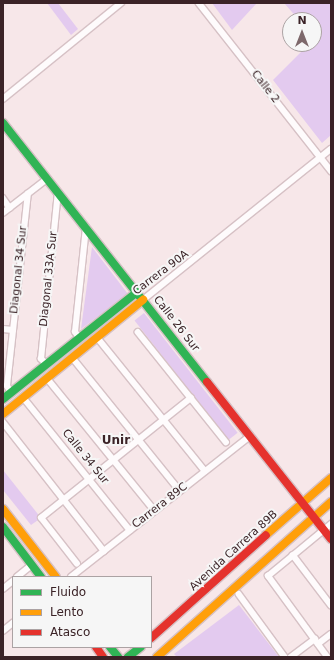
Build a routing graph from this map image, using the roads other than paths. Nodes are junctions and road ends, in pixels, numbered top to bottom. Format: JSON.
{"nodes":[{"id":1,"x":120,"y":3,"type":"edge"},
{"id":2,"x":199,"y":3,"type":"edge"},
{"id":3,"x":3,"y":99,"type":"edge"},
{"id":4,"x":3,"y":123,"type":"edge"},
{"id":5,"x":331,"y":149,"type":"edge"},
{"id":6,"x":321,"y":158,"type":"junction"},
{"id":7,"x":331,"y":171,"type":"edge"},
{"id":8,"x":48,"y":179,"type":"junction"},
{"id":9,"x":58,"y":192,"type":"junction"},
{"id":10,"x":28,"y":194,"type":"junction"},
{"id":11,"x":3,"y":198,"type":"edge"},
{"id":12,"x":10,"y":208,"type":"junction"},
{"id":13,"x":3,"y":213,"type":"edge"},
{"id":14,"x":86,"y":228,"type":"junction"},
{"id":15,"x":137,"y":292,"type":"junction"},
{"id":16,"x":143,"y":300,"type":"junction"},
{"id":17,"x":3,"y":329,"type":"edge"},
{"id":18,"x":13,"y":330,"type":"junction"},
{"id":19,"x":138,"y":332,"type":"dead end"},
{"id":20,"x":97,"y":337,"type":"junction"},
{"id":21,"x":79,"y":338,"type":"junction"},
{"id":22,"x":72,"y":357,"type":"junction"},
{"id":23,"x":46,"y":364,"type":"junction"},
{"id":24,"x":47,"y":378,"type":"junction"},
{"id":25,"x":11,"y":392,"type":"junction"},
{"id":26,"x":23,"y":397,"type":"junction"},
{"id":27,"x":191,"y":398,"type":"junction"},
{"id":28,"x":3,"y":399,"type":"edge"},
{"id":29,"x":3,"y":414,"type":"edge"},
{"id":30,"x":163,"y":420,"type":"junction"},
{"id":31,"x":3,"y":422,"type":"edge"},
{"id":32,"x":250,"y":436,"type":"junction"},
{"id":33,"x":139,"y":440,"type":"junction"},
{"id":34,"x":226,"y":442,"type":"dead end"},
{"id":35,"x":113,"y":460,"type":"junction"},
{"id":36,"x":204,"y":472,"type":"junction"},
{"id":37,"x":331,"y":478,"type":"edge"},
{"id":38,"x":89,"y":479,"type":"junction"},
{"id":39,"x":180,"y":491,"type":"junction"},
{"id":40,"x":64,"y":499,"type":"junction"},
{"id":41,"x":331,"y":502,"type":"edge"},
{"id":42,"x":303,"y":504,"type":"junction"},
{"id":43,"x":3,"y":509,"type":"edge"},
{"id":44,"x":155,"y":511,"type":"junction"},
{"id":45,"x":314,"y":517,"type":"junction"},
{"id":46,"x":331,"y":524,"type":"edge"},
{"id":47,"x":3,"y":528,"type":"edge"},
{"id":48,"x":130,"y":530,"type":"junction"},
{"id":49,"x":324,"y":530,"type":"junction"},
{"id":50,"x":331,"y":539,"type":"edge"},
{"id":51,"x":104,"y":550,"type":"junction"},
{"id":52,"x":293,"y":555,"type":"junction"},
{"id":53,"x":77,"y":564,"type":"dead end"},
{"id":54,"x":32,"y":565,"type":"junction"},
{"id":55,"x":18,"y":576,"type":"edge"},
{"id":56,"x":40,"y":576,"type":"edge"},
{"id":57,"x":55,"y":576,"type":"edge"},
{"id":58,"x":72,"y":576,"type":"edge"},
{"id":59,"x":12,"y":581,"type":"edge"},
{"id":60,"x":3,"y":589,"type":"edge"},
{"id":61,"x":239,"y":594,"type":"dead end"},
{"id":62,"x":331,"y":605,"type":"edge"},
{"id":63,"x":12,"y":624,"type":"edge"},
{"id":64,"x":3,"y":631,"type":"edge"},
{"id":65,"x":331,"y":634,"type":"edge"},
{"id":66,"x":152,"y":637,"type":"edge"},
{"id":67,"x":316,"y":642,"type":"junction"},
{"id":68,"x":97,"y":648,"type":"edge"},
{"id":69,"x":111,"y":648,"type":"edge"},
{"id":70,"x":140,"y":648,"type":"edge"},
{"id":71,"x":103,"y":657,"type":"edge"},
{"id":72,"x":118,"y":657,"type":"edge"},
{"id":73,"x":128,"y":657,"type":"edge"},
{"id":74,"x":157,"y":657,"type":"edge"},
{"id":75,"x":285,"y":657,"type":"edge"},
{"id":76,"x":290,"y":657,"type":"edge"},
{"id":77,"x":327,"y":657,"type":"edge"}],
"edges":[{"from":1,"to":3,"type":"street"},
{"from":2,"to":6,"type":"street","name":"Calle 2"},
{"from":4,"to":8,"type":"street","name":"Calle 26 Sur"},
{"from":5,"to":6,"type":"street","name":"Carrera 90A"},
{"from":6,"to":7,"type":"street","name":"Calle 2"},
{"from":6,"to":16,"type":"street","name":"Carrera 90A"},
{"from":8,"to":9,"type":"street","name":"Calle 26 Sur"},
{"from":8,"to":10,"type":"street"},
{"from":9,"to":14,"type":"street","name":"Calle 26 Sur"},
{"from":9,"to":23,"type":"street","name":"Diagonal 33A Sur"},
{"from":10,"to":12,"type":"street"},
{"from":10,"to":18,"type":"street","name":"Diagonal 34 Sur"},
{"from":11,"to":12,"type":"street"},
{"from":12,"to":13,"type":"street"},
{"from":14,"to":15,"type":"street","name":"Calle 26 Sur"},
{"from":14,"to":21,"type":"street"},
{"from":15,"to":16,"type":"street","name":"Calle 26 Sur"},
{"from":15,"to":21,"type":"street","name":"Carrera 90A"},
{"from":16,"to":20,"type":"street","name":"Carrera 90A"},
{"from":16,"to":32,"type":"street","name":"Calle 26 Sur"},
{"from":17,"to":18,"type":"street"},
{"from":18,"to":25,"type":"street","name":"Diagonal 34 Sur"},
{"from":19,"to":27,"type":"street"},
{"from":20,"to":22,"type":"street","name":"Carrera 90A"},
{"from":20,"to":30,"type":"street"},
{"from":21,"to":23,"type":"street","name":"Carrera 90A"},
{"from":22,"to":24,"type":"street","name":"Carrera 90A"},
{"from":22,"to":33,"type":"street"},
{"from":23,"to":25,"type":"street","name":"Carrera 90A"},
{"from":24,"to":26,"type":"street","name":"Carrera 90A"},
{"from":24,"to":35,"type":"street"},
{"from":25,"to":28,"type":"street","name":"Carrera 90A"},
{"from":26,"to":29,"type":"street","name":"Carrera 90A"},
{"from":26,"to":38,"type":"street","name":"Calle 34 Sur"},
{"from":27,"to":30,"type":"street"},
{"from":27,"to":34,"type":"street"},
{"from":30,"to":33,"type":"street"},
{"from":30,"to":36,"type":"street"},
{"from":31,"to":40,"type":"street"},
{"from":32,"to":36,"type":"street","name":"Carrera 89C"},
{"from":32,"to":42,"type":"street","name":"Calle 26 Sur"},
{"from":33,"to":35,"type":"street"},
{"from":33,"to":39,"type":"street"},
{"from":35,"to":38,"type":"street"},
{"from":35,"to":44,"type":"street"},
{"from":36,"to":39,"type":"street","name":"Carrera 89C"},
{"from":37,"to":42,"type":"street","name":"Avenida Carrera 89B"},
{"from":38,"to":40,"type":"street"},
{"from":38,"to":48,"type":"street","name":"Calle 34 Sur"},
{"from":39,"to":44,"type":"street","name":"Carrera 89C"},
{"from":40,"to":51,"type":"street"},
{"from":40,"to":53,"type":"street"},
{"from":41,"to":45,"type":"street"},
{"from":42,"to":45,"type":"street","name":"Calle 26 Sur"},
{"from":42,"to":66,"type":"street","name":"Avenida Carrera 89B"},
{"from":43,"to":57,"type":"street"},
{"from":44,"to":48,"type":"street","name":"Carrera 89C"},
{"from":45,"to":49,"type":"street","name":"Calle 26 Sur"},
{"from":45,"to":74,"type":"street"},
{"from":46,"to":49,"type":"street"},
{"from":47,"to":54,"type":"street"},
{"from":48,"to":51,"type":"street","name":"Carrera 89C"},
{"from":49,"to":50,"type":"street","name":"Calle 26 Sur"},
{"from":49,"to":52,"type":"street"},
{"from":51,"to":58,"type":"street","name":"Carrera 89C"},
{"from":52,"to":62,"type":"street"},
{"from":52,"to":67,"type":"street"},
{"from":54,"to":55,"type":"street"},
{"from":54,"to":56,"type":"street"},
{"from":59,"to":60,"type":"street"},
{"from":61,"to":75,"type":"street"},
{"from":63,"to":64,"type":"street"},
{"from":65,"to":67,"type":"street"},
{"from":67,"to":76,"type":"street"},
{"from":67,"to":77,"type":"street"},
{"from":68,"to":71,"type":"street"},
{"from":69,"to":72,"type":"street"},
{"from":70,"to":73,"type":"street"}]}
